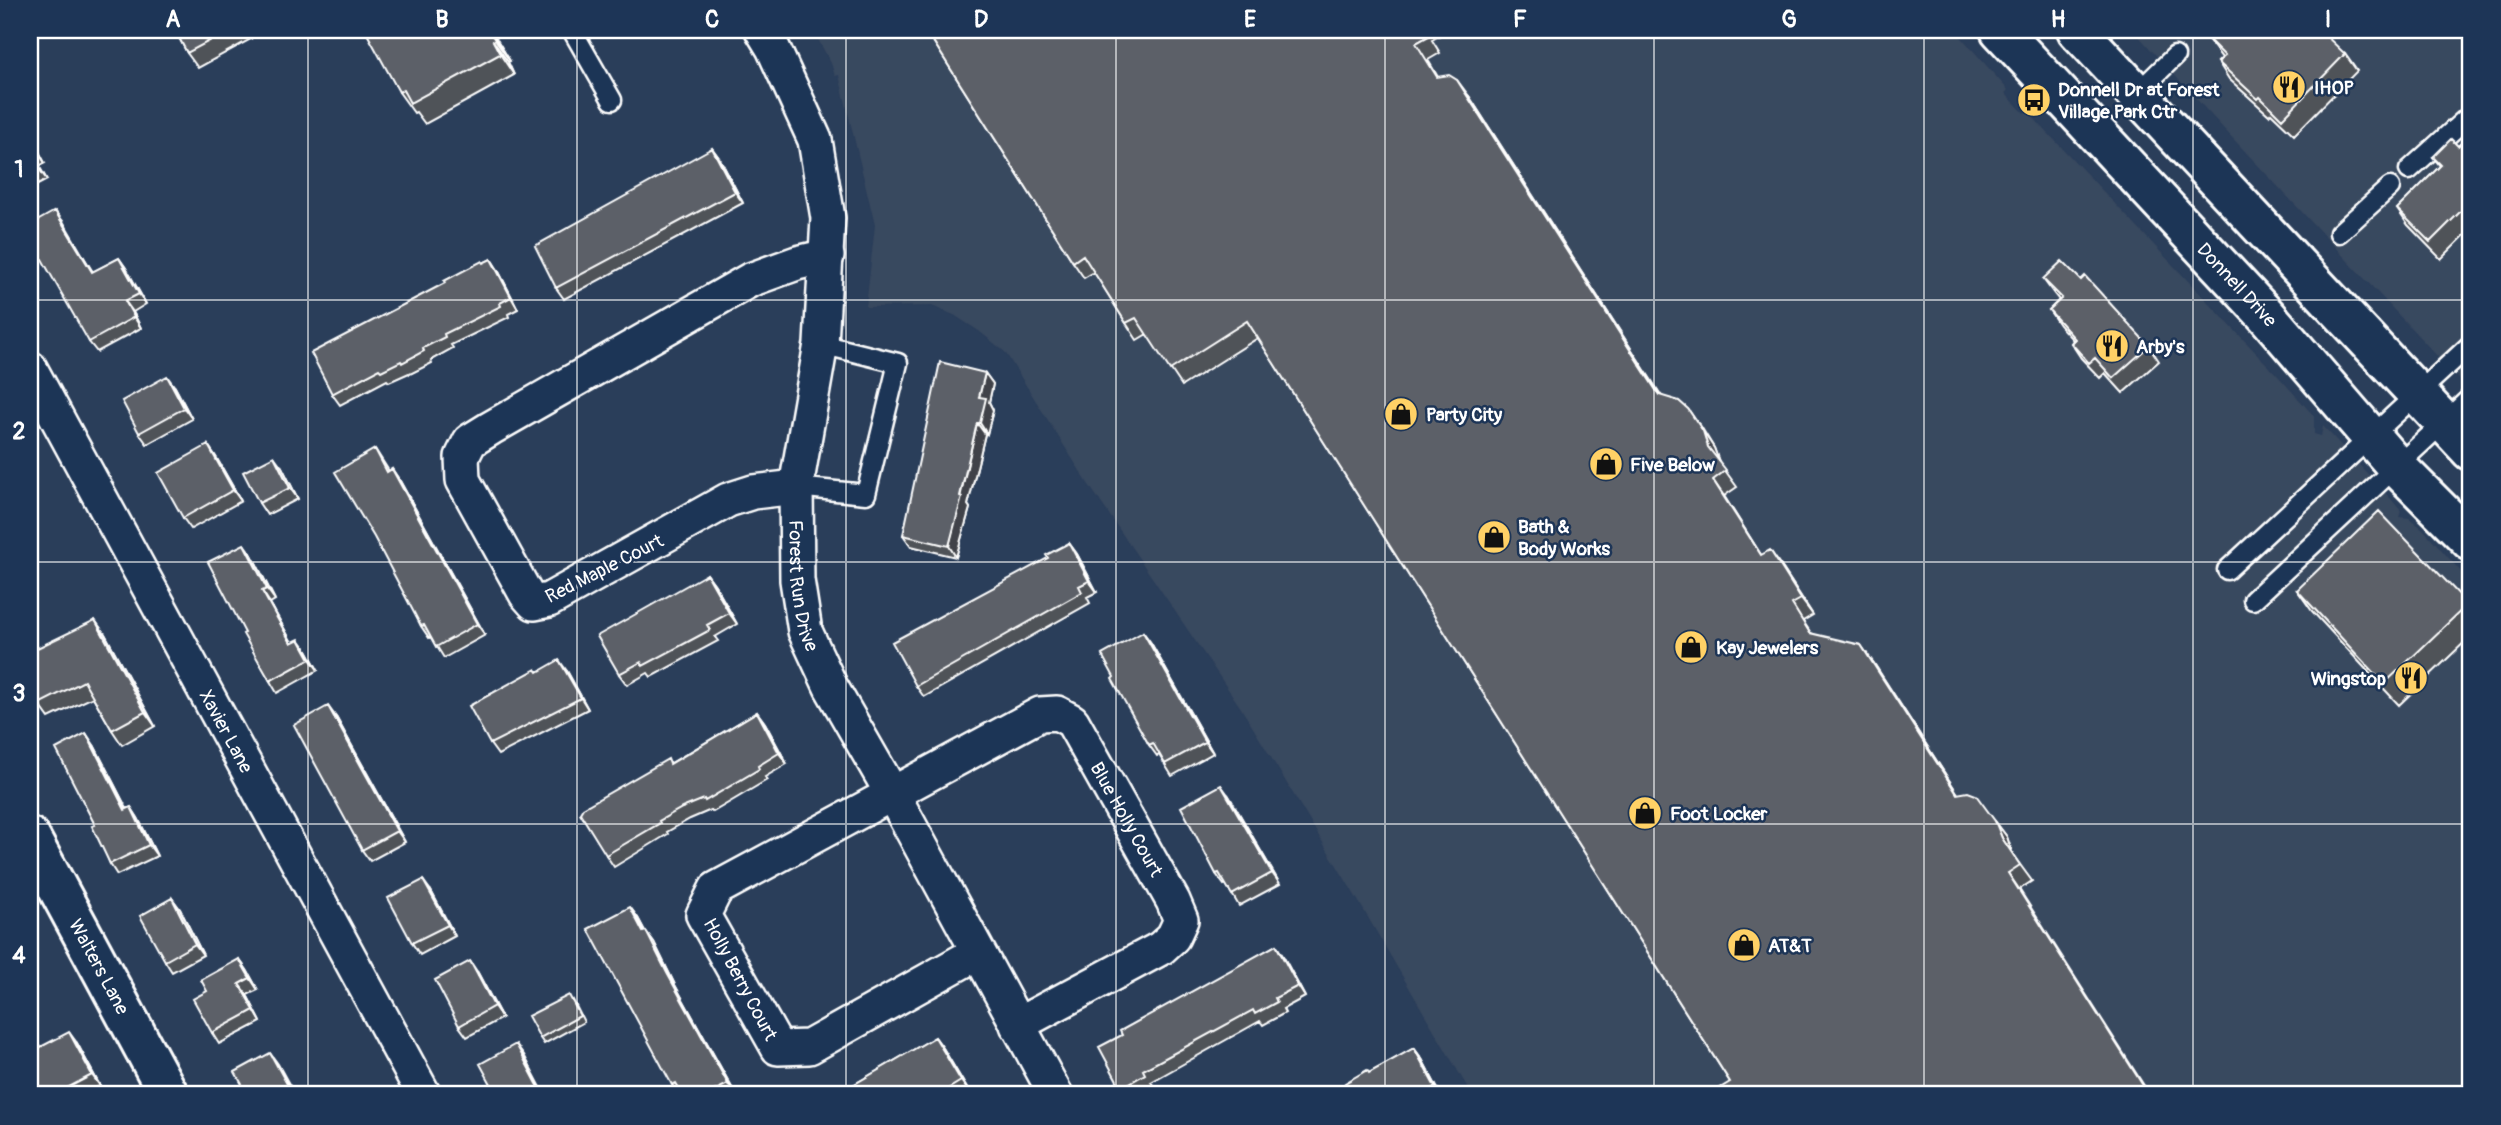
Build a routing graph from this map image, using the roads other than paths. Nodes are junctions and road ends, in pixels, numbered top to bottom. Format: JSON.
{"nodes":[{"id":1,"x":572,"y":30,"type":"edge"},
{"id":2,"x":762,"y":30,"type":"edge"},
{"id":3,"x":2000,"y":30,"type":"edge"},
{"id":4,"x":2077,"y":30,"type":"edge"},
{"id":5,"x":2175,"y":56,"type":"dead end"},
{"id":6,"x":2138,"y":93,"type":"junction"},
{"id":7,"x":612,"y":100,"type":"dead end"},
{"id":8,"x":2471,"y":114,"type":"edge"},
{"id":9,"x":2409,"y":170,"type":"dead end"},
{"id":10,"x":2390,"y":187,"type":"dead end"},
{"id":11,"x":2339,"y":233,"type":"dead end"},
{"id":12,"x":827,"y":256,"type":"junction"},
{"id":13,"x":821,"y":344,"type":"junction"},
{"id":14,"x":2471,"y":344,"type":"edge"},
{"id":15,"x":30,"y":368,"type":"edge"},
{"id":16,"x":2418,"y":394,"type":"junction"},
{"id":17,"x":2458,"y":410,"type":"edge"},
{"id":18,"x":2371,"y":437,"type":"junction"},
{"id":19,"x":2471,"y":451,"type":"edge"},
{"id":20,"x":2397,"y":467,"type":"junction"},
{"id":21,"x":796,"y":487,"type":"junction"},
{"id":22,"x":2471,"y":541,"type":"edge"},
{"id":23,"x":2227,"y":570,"type":"dead end"},
{"id":24,"x":2253,"y":600,"type":"dead end"},
{"id":25,"x":893,"y":795,"type":"junction"},
{"id":26,"x":30,"y":837,"type":"edge"},
{"id":27,"x":977,"y":953,"type":"junction"},
{"id":28,"x":1017,"y":1025,"type":"junction"},
{"id":29,"x":169,"y":1095,"type":"edge"},
{"id":30,"x":424,"y":1095,"type":"edge"},
{"id":31,"x":1056,"y":1095,"type":"edge"}],
"edges":[{"from":1,"to":7,"type":"lane"},
{"from":2,"to":12,"type":"street","name":"Forest Run Drive"},
{"from":3,"to":18,"type":"street","name":"Donnell Drive"},
{"from":4,"to":6,"type":"street"},
{"from":5,"to":6,"type":"lane"},
{"from":6,"to":16,"type":"street"},
{"from":8,"to":9,"type":"lane"},
{"from":10,"to":11,"type":"lane"},
{"from":12,"to":13,"type":"street","name":"Forest Run Drive"},
{"from":12,"to":21,"type":"street","name":"Red Maple Court"},
{"from":13,"to":21,"type":"street","name":"Forest Run Drive"},
{"from":13,"to":21,"type":"lane","name":"Red Maple Court"},
{"from":14,"to":16,"type":"lane"},
{"from":15,"to":30,"type":"street","name":"Xavier Lane"},
{"from":16,"to":17,"type":"street"},
{"from":16,"to":18,"type":"lane"},
{"from":17,"to":19,"type":"street"},
{"from":17,"to":20,"type":"lane"},
{"from":18,"to":20,"type":"street","name":"Donnell Drive"},
{"from":18,"to":23,"type":"lane"},
{"from":20,"to":22,"type":"street","name":"Donnell Drive"},
{"from":20,"to":24,"type":"lane"},
{"from":21,"to":25,"type":"street","name":"Forest Run Drive"},
{"from":25,"to":27,"type":"street","name":"Forest Run Drive"},
{"from":25,"to":27,"type":"street","name":"Holly Berry Court"},
{"from":25,"to":28,"type":"street","name":"Blue Holly Court"},
{"from":26,"to":29,"type":"street","name":"Walters Lane"},
{"from":27,"to":28,"type":"street","name":"Forest Run Drive"},
{"from":28,"to":31,"type":"street","name":"Forest Run Drive"}]}
